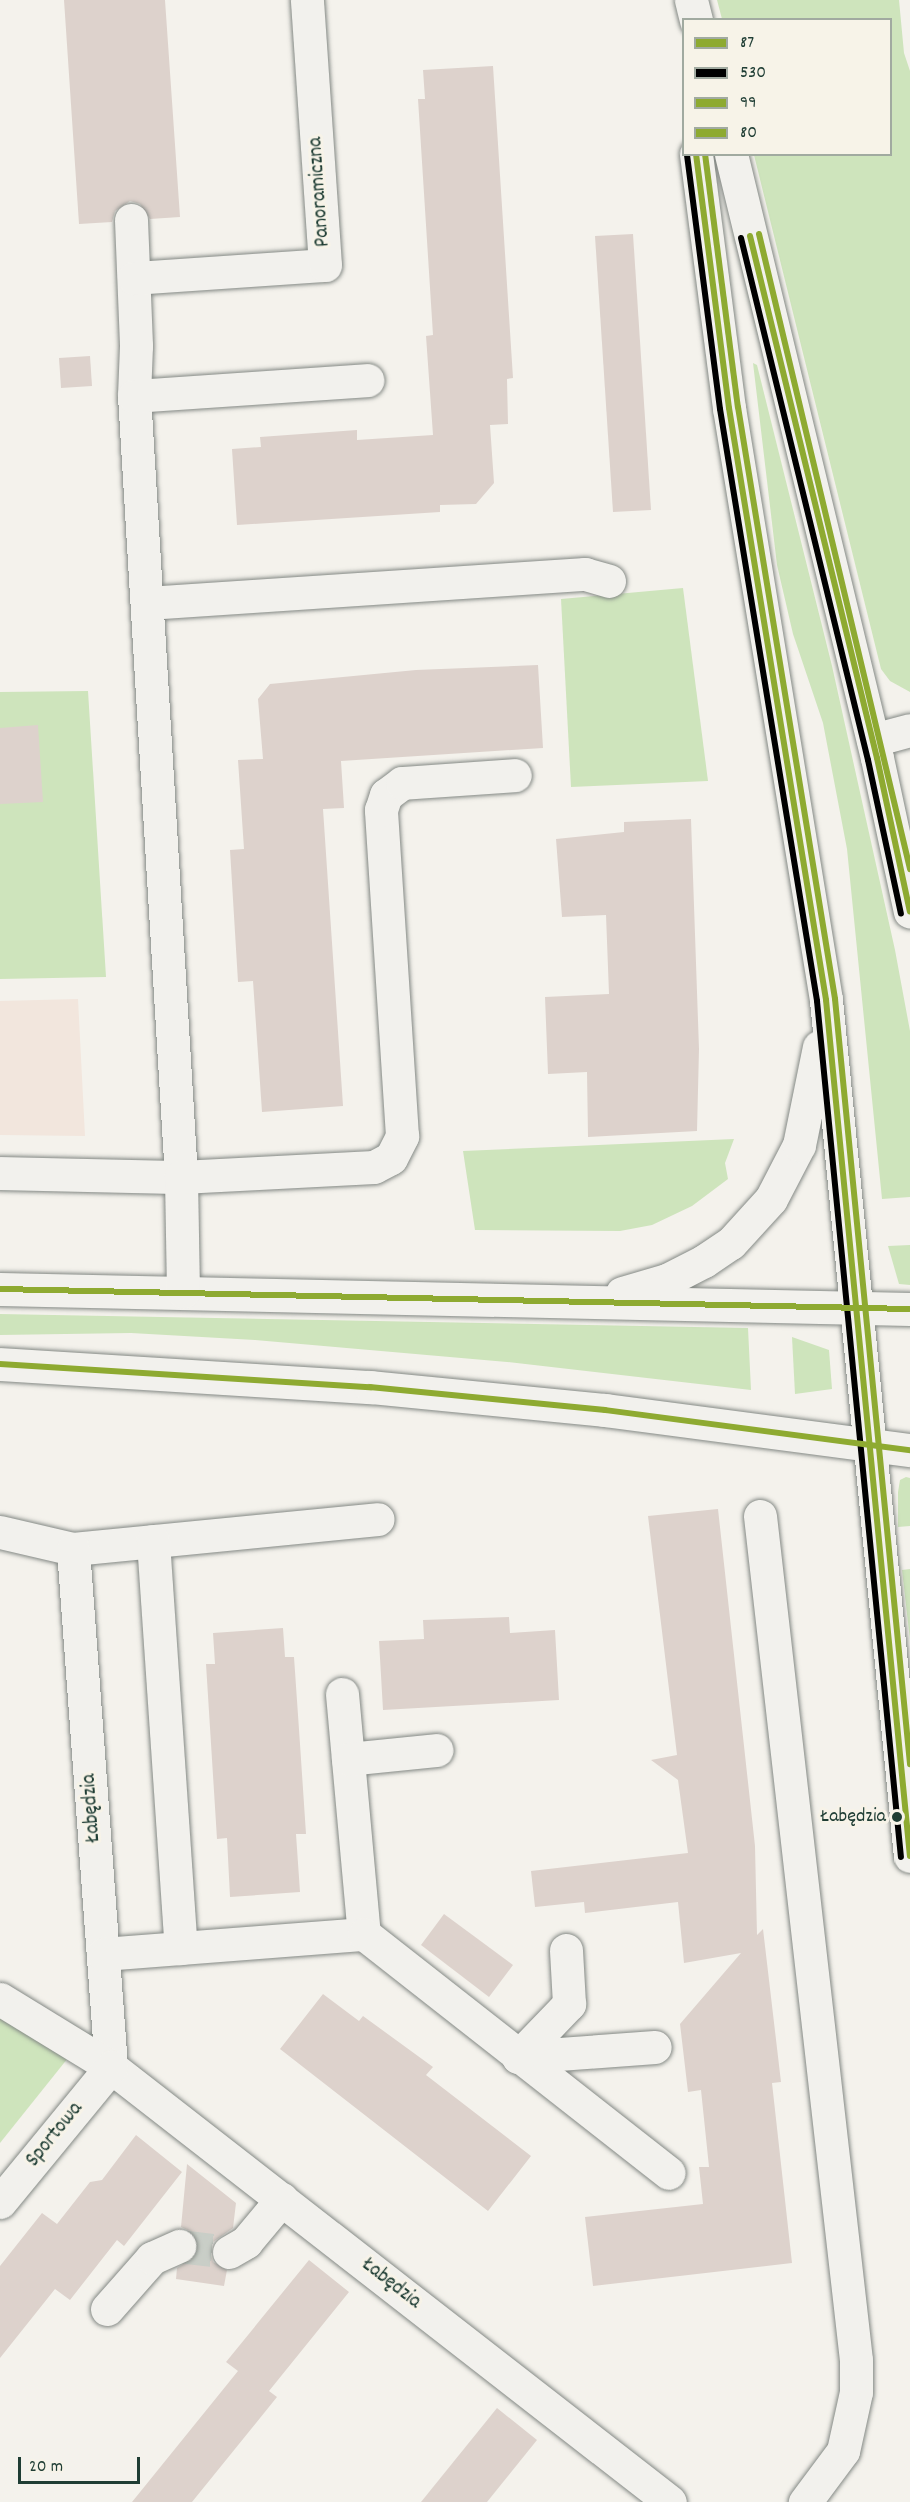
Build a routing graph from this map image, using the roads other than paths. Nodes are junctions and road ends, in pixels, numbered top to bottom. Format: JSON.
{"nodes":[{"id":1,"x":307,"y":0,"type":"edge"},
{"id":2,"x":682,"y":0,"type":"edge"},
{"id":3,"x":691,"y":0,"type":"edge"},
{"id":4,"x":684,"y":18,"type":"edge"},
{"id":5,"x":696,"y":18,"type":"edge"},
{"id":6,"x":696,"y":156,"type":"edge"},
{"id":7,"x":731,"y":156,"type":"edge"},
{"id":8,"x":131,"y":220,"type":"dead end"},
{"id":9,"x":134,"y":278,"type":"junction"},
{"id":10,"x":367,"y":380,"type":"dead end"},
{"id":11,"x":134,"y":396,"type":"junction"},
{"id":12,"x":609,"y":582,"type":"dead end"},
{"id":13,"x":147,"y":603,"type":"junction"},
{"id":14,"x":910,"y":730,"type":"edge"},
{"id":15,"x":873,"y":740,"type":"junction"},
{"id":16,"x":514,"y":775,"type":"dead end"},
{"id":17,"x":910,"y":912,"type":"edge"},
{"id":18,"x":826,"y":1000,"type":"junction"},
{"id":19,"x":0,"y":1173,"type":"edge"},
{"id":20,"x":181,"y":1177,"type":"junction"},
{"id":21,"x":0,"y":1289,"type":"edge"},
{"id":22,"x":183,"y":1292,"type":"junction"},
{"id":23,"x":552,"y":1302,"type":"junction"},
{"id":24,"x":857,"y":1308,"type":"junction"},
{"id":25,"x":910,"y":1309,"type":"edge"},
{"id":26,"x":0,"y":1364,"type":"edge"},
{"id":27,"x":868,"y":1443,"type":"junction"},
{"id":28,"x":910,"y":1450,"type":"edge"},
{"id":29,"x":760,"y":1516,"type":"dead end"},
{"id":30,"x":378,"y":1519,"type":"dead end"},
{"id":31,"x":0,"y":1532,"type":"edge"},
{"id":32,"x":153,"y":1541,"type":"junction"},
{"id":33,"x":73,"y":1549,"type":"junction"},
{"id":34,"x":342,"y":1694,"type":"dead end"},
{"id":35,"x":437,"y":1750,"type":"dead end"},
{"id":36,"x":348,"y":1759,"type":"junction"},
{"id":37,"x":910,"y":1856,"type":"edge"},
{"id":38,"x":364,"y":1934,"type":"junction"},
{"id":39,"x":181,"y":1948,"type":"junction"},
{"id":40,"x":566,"y":1950,"type":"dead end"},
{"id":41,"x":103,"y":1954,"type":"junction"},
{"id":42,"x":0,"y":1999,"type":"edge"},
{"id":43,"x":655,"y":2047,"type":"dead end"},
{"id":44,"x":518,"y":2057,"type":"junction"},
{"id":45,"x":111,"y":2067,"type":"junction"},
{"id":46,"x":669,"y":2174,"type":"dead end"},
{"id":47,"x":282,"y":2199,"type":"junction"},
{"id":48,"x":0,"y":2202,"type":"edge"},
{"id":49,"x":179,"y":2246,"type":"tunnel mouth"},
{"id":50,"x":229,"y":2252,"type":"tunnel mouth"},
{"id":51,"x":107,"y":2308,"type":"dead end"},
{"id":52,"x":670,"y":2502,"type":"edge"},
{"id":53,"x":805,"y":2502,"type":"edge"}],
"edges":[{"from":1,"to":9,"type":"street","name":"Panoramiczna"},
{"from":2,"to":4,"type":"street"},
{"from":3,"to":5,"type":"street"},
{"from":6,"to":18,"type":"street"},
{"from":7,"to":15,"type":"street"},
{"from":8,"to":9,"type":"street"},
{"from":9,"to":11,"type":"street"},
{"from":10,"to":11,"type":"street"},
{"from":11,"to":13,"type":"street"},
{"from":12,"to":13,"type":"street"},
{"from":13,"to":20,"type":"street"},
{"from":14,"to":15,"type":"street"},
{"from":15,"to":17,"type":"street"},
{"from":16,"to":20,"type":"street"},
{"from":18,"to":23,"type":"street"},
{"from":18,"to":24,"type":"street"},
{"from":19,"to":20,"type":"street"},
{"from":20,"to":22,"type":"street"},
{"from":21,"to":22,"type":"street"},
{"from":22,"to":23,"type":"street"},
{"from":23,"to":24,"type":"street"},
{"from":24,"to":25,"type":"street"},
{"from":24,"to":27,"type":"street"},
{"from":26,"to":27,"type":"street"},
{"from":27,"to":28,"type":"street"},
{"from":27,"to":37,"type":"street"},
{"from":29,"to":53,"type":"street"},
{"from":30,"to":32,"type":"street"},
{"from":31,"to":33,"type":"street"},
{"from":32,"to":33,"type":"street"},
{"from":32,"to":39,"type":"street"},
{"from":33,"to":41,"type":"street","name":"Łabędzia"},
{"from":34,"to":36,"type":"street"},
{"from":35,"to":36,"type":"street"},
{"from":36,"to":38,"type":"street"},
{"from":38,"to":39,"type":"street"},
{"from":38,"to":44,"type":"street"},
{"from":39,"to":41,"type":"street"},
{"from":40,"to":44,"type":"street"},
{"from":41,"to":45,"type":"street","name":"Łabędzia"},
{"from":42,"to":45,"type":"street","name":"Łabędzia"},
{"from":43,"to":44,"type":"street"},
{"from":44,"to":46,"type":"street"},
{"from":45,"to":47,"type":"street","name":"Łabędzia"},
{"from":45,"to":48,"type":"street","name":"Sportowa"},
{"from":47,"to":50,"type":"street"},
{"from":47,"to":52,"type":"street","name":"Łabędzia"},
{"from":49,"to":51,"type":"street"}]}
